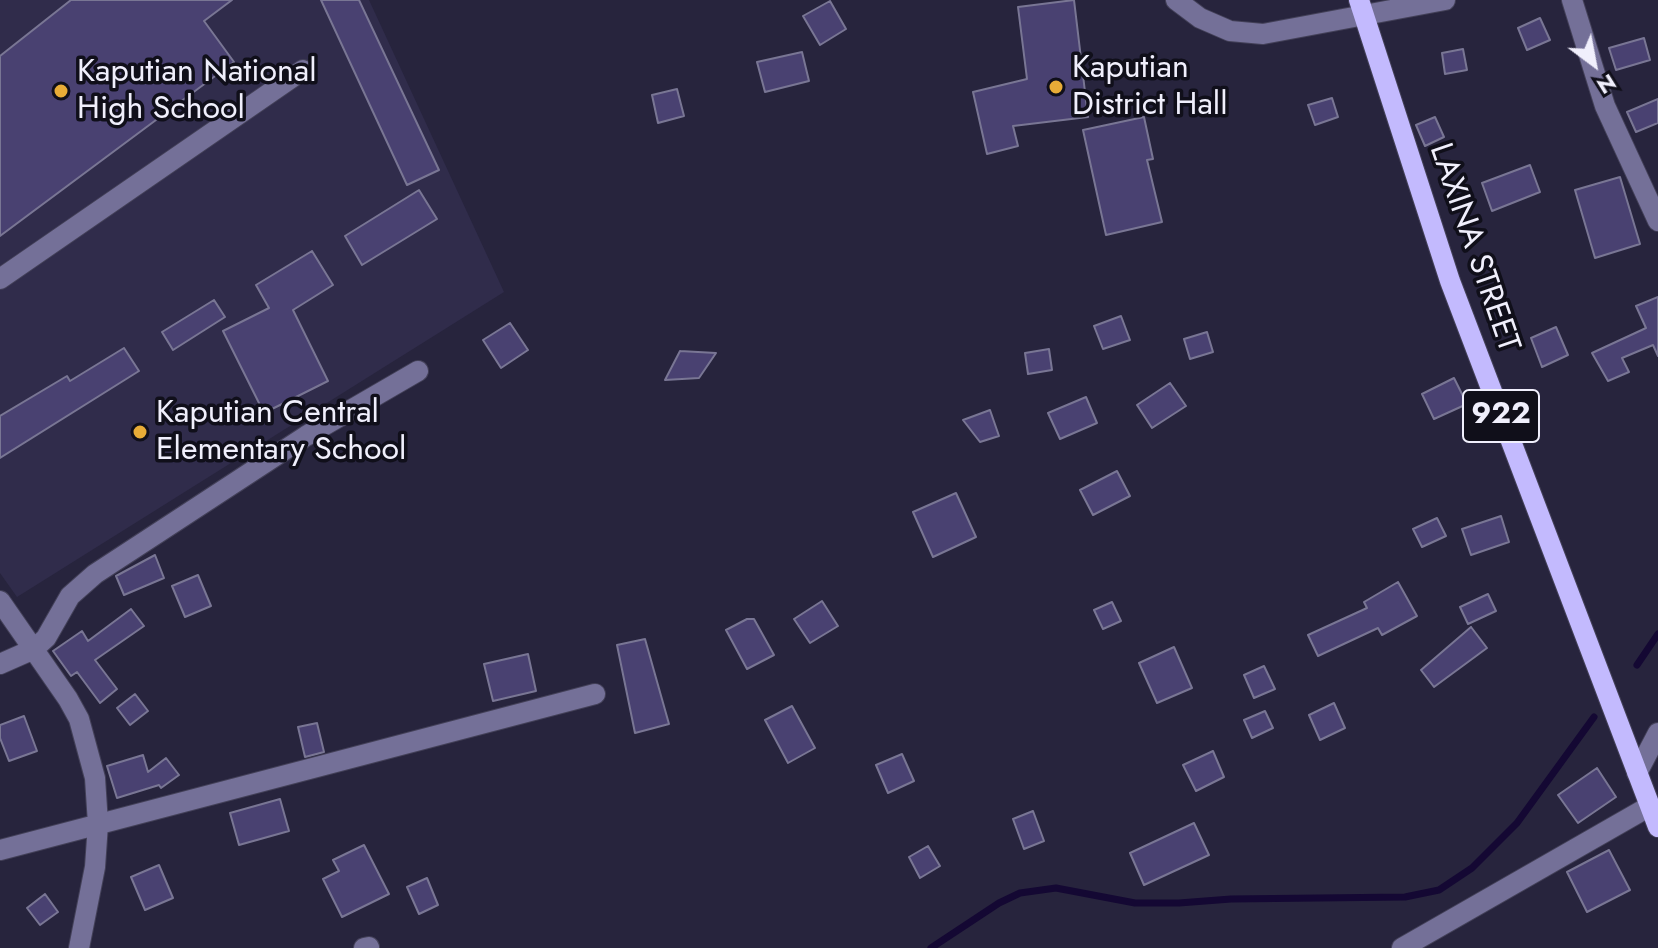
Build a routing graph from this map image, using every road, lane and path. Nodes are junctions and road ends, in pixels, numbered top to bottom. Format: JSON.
{"nodes":[{"id":1,"x":1176,"y":0,"type":"edge"},
{"id":2,"x":1445,"y":0,"type":"edge"},
{"id":3,"x":1572,"y":0,"type":"edge"},
{"id":4,"x":1361,"y":8,"type":"edge"},
{"id":5,"x":303,"y":70,"type":"dead end"},
{"id":6,"x":1658,"y":221,"type":"edge"},
{"id":7,"x":0,"y":279,"type":"edge"},
{"id":8,"x":418,"y":371,"type":"dead end"},
{"id":9,"x":0,"y":601,"type":"edge"},
{"id":10,"x":34,"y":649,"type":"junction"},
{"id":11,"x":0,"y":664,"type":"edge"},
{"id":12,"x":595,"y":694,"type":"dead end"},
{"id":13,"x":1658,"y":733,"type":"edge"},
{"id":14,"x":1637,"y":773,"type":"junction"},
{"id":15,"x":1650,"y":806,"type":"junction"},
{"id":16,"x":98,"y":824,"type":"junction"},
{"id":17,"x":1658,"y":827,"type":"edge"},
{"id":18,"x":0,"y":850,"type":"edge"},
{"id":19,"x":79,"y":948,"type":"edge"},
{"id":20,"x":1402,"y":948,"type":"edge"}],
"edges":[{"from":1,"to":4,"type":"street"},
{"from":2,"to":4,"type":"street"},
{"from":3,"to":6,"type":"street"},
{"from":4,"to":14,"type":"main road","name":"LAXINA STREET","number":"922"},
{"from":5,"to":7,"type":"street"},
{"from":8,"to":10,"type":"street"},
{"from":9,"to":10,"type":"street"},
{"from":10,"to":11,"type":"street"},
{"from":10,"to":16,"type":"street"},
{"from":12,"to":16,"type":"street"},
{"from":13,"to":14,"type":"street"},
{"from":14,"to":15,"type":"main road","name":"LAXINA STREET","number":"922"},
{"from":15,"to":17,"type":"main road","name":"LAXINA STREET","number":"922"},
{"from":15,"to":20,"type":"street"},
{"from":16,"to":18,"type":"street"},
{"from":16,"to":19,"type":"street"}]}
